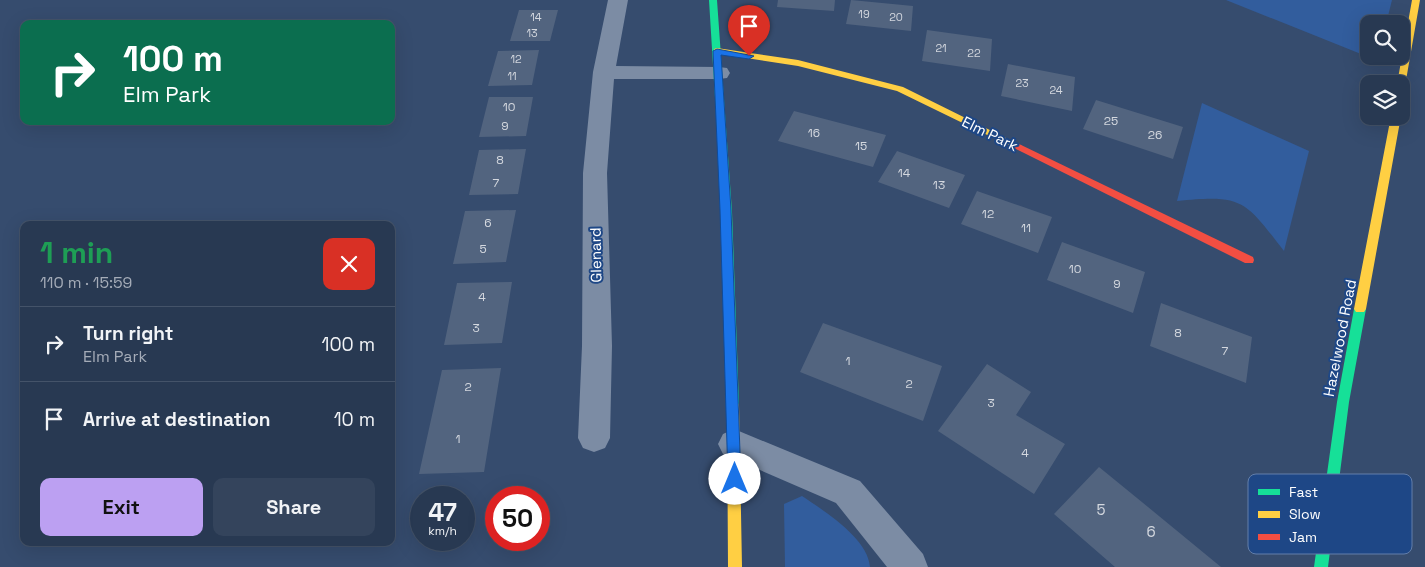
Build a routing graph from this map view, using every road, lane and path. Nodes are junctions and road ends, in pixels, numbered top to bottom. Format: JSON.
{"nodes":[{"id":1,"x":618,"y":0,"type":"edge"},
{"id":2,"x":712,"y":0,"type":"edge"},
{"id":3,"x":1416,"y":0,"type":"edge"},
{"id":4,"x":717,"y":51,"type":"junction"},
{"id":5,"x":604,"y":72,"type":"junction"},
{"id":6,"x":719,"y":73,"type":"junction"},
{"id":7,"x":1403,"y":75,"type":"edge"},
{"id":8,"x":1394,"y":125,"type":"edge"},
{"id":9,"x":1248,"y":260,"type":"dead end"},
{"id":10,"x":594,"y":438,"type":"dead end"},
{"id":11,"x":734,"y":444,"type":"junction"},
{"id":12,"x":1333,"y":474,"type":"edge"},
{"id":13,"x":1323,"y":554,"type":"edge"},
{"id":14,"x":735,"y":567,"type":"edge"},
{"id":15,"x":910,"y":567,"type":"edge"},
{"id":16,"x":1321,"y":567,"type":"edge"}],
"edges":[{"from":1,"to":5,"type":"street","name":"Glenard"},
{"from":2,"to":4,"type":"main road"},
{"from":3,"to":7,"type":"main road"},
{"from":4,"to":6,"type":"main road"},
{"from":4,"to":9,"type":"main road","name":"Elm Park"},
{"from":5,"to":6,"type":"street"},
{"from":5,"to":10,"type":"street","name":"Glenard"},
{"from":6,"to":11,"type":"main road"},
{"from":8,"to":12,"type":"main road","name":"Hazelwood Road"},
{"from":11,"to":14,"type":"main road"},
{"from":11,"to":15,"type":"street"},
{"from":13,"to":16,"type":"main road","name":"Hazelwood Road"}]}
